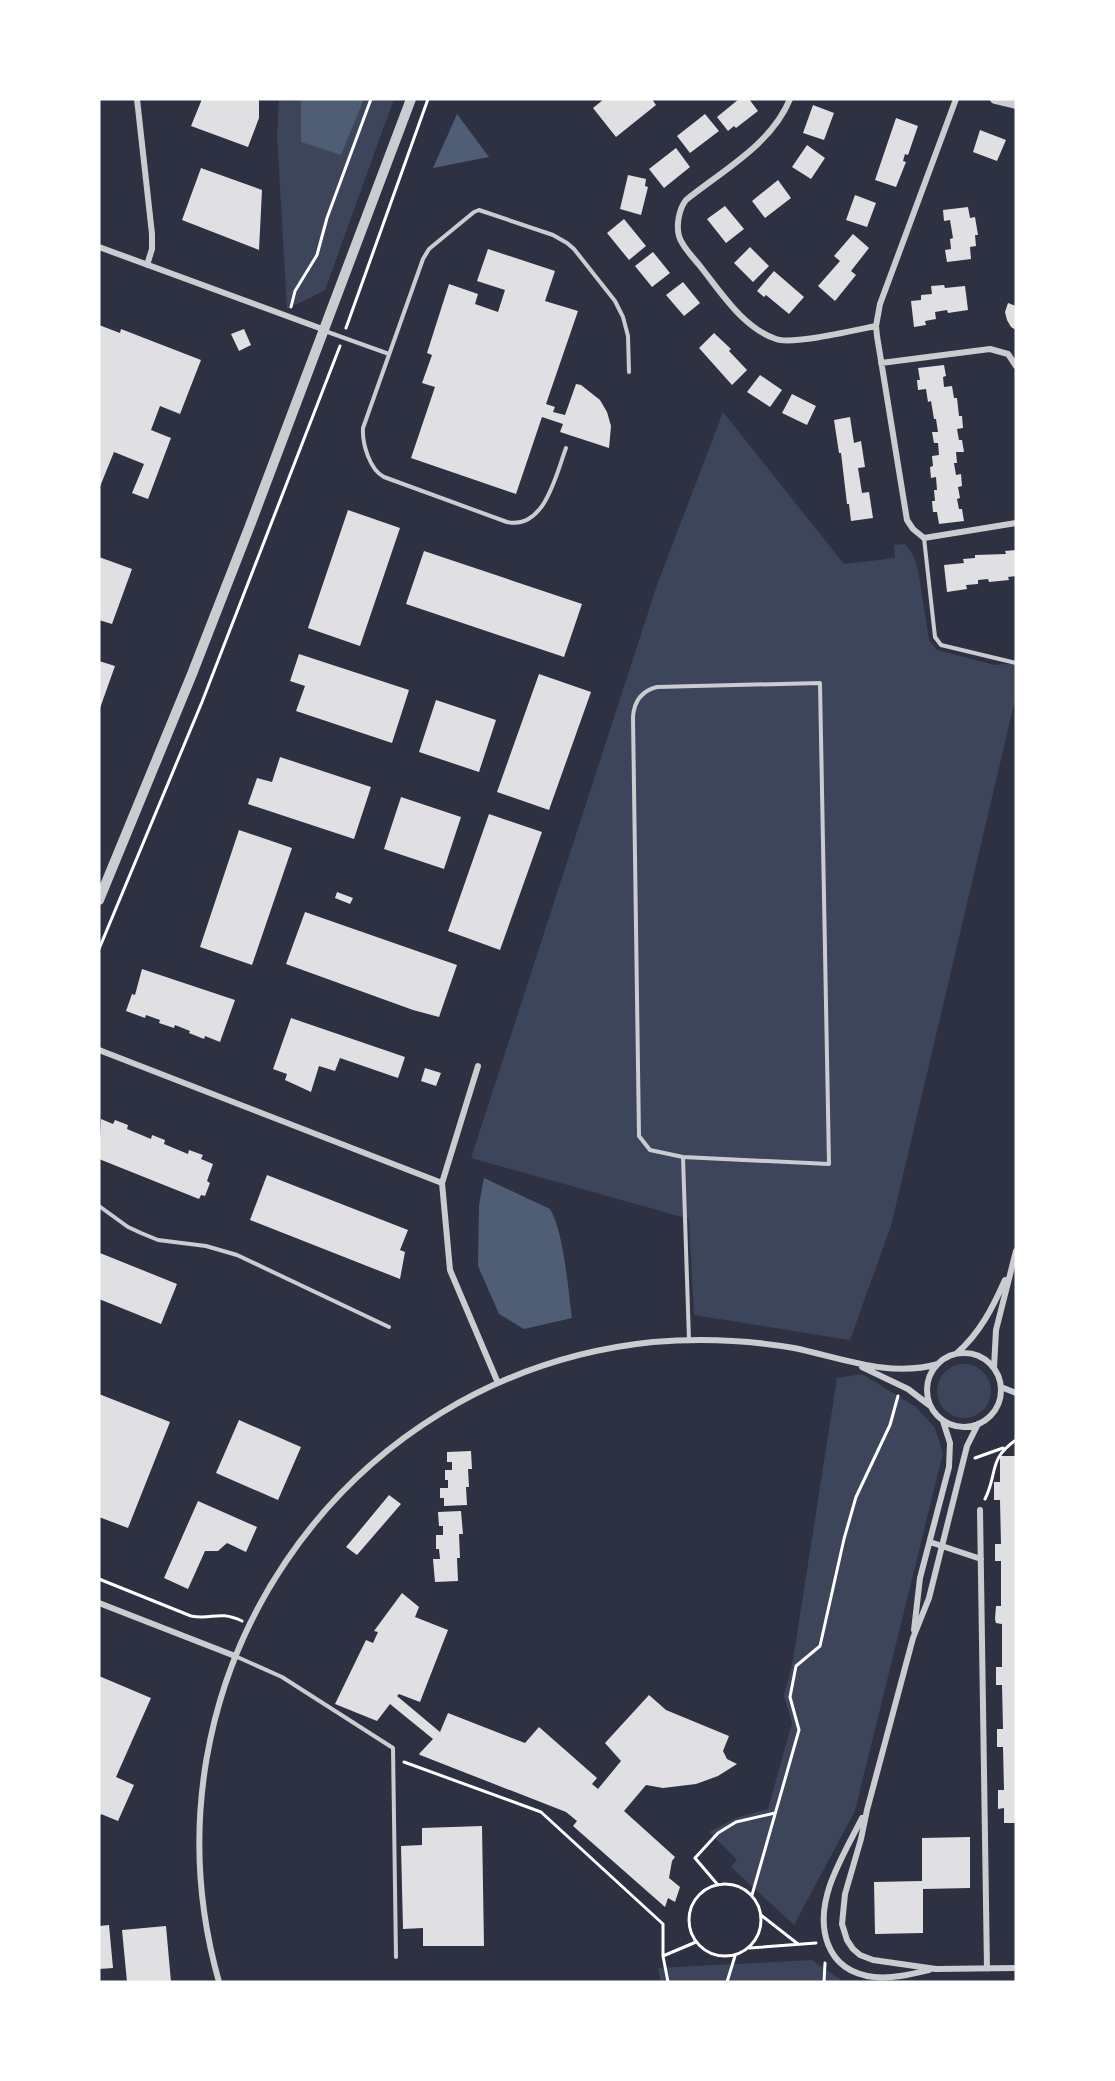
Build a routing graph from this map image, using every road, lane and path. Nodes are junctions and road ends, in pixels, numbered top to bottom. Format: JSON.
{"nodes":[{"id":1,"x":137,"y":99,"type":"edge"},
{"id":2,"x":371,"y":99,"type":"edge"},
{"id":3,"x":428,"y":99,"type":"edge"},
{"id":4,"x":790,"y":99,"type":"edge"},
{"id":5,"x":956,"y":99,"type":"edge"},
{"id":6,"x":995,"y":99,"type":"edge"},
{"id":7,"x":410,"y":101,"type":"edge"},
{"id":8,"x":1016,"y":104,"type":"edge"},
{"id":9,"x":99,"y":248,"type":"edge"},
{"id":10,"x":147,"y":265,"type":"junction"},
{"id":11,"x":288,"y":317,"type":"junction"},
{"id":12,"x":876,"y":326,"type":"junction"},
{"id":13,"x":325,"y":330,"type":"junction"},
{"id":14,"x":343,"y":337,"type":"junction"},
{"id":15,"x":1016,"y":349,"type":"edge"},
{"id":16,"x":389,"y":354,"type":"junction"},
{"id":17,"x":1008,"y":354,"type":"junction"},
{"id":18,"x":881,"y":363,"type":"junction"},
{"id":19,"x":1016,"y":366,"type":"edge"},
{"id":20,"x":628,"y":372,"type":"dead end"},
{"id":21,"x":566,"y":448,"type":"dead end"},
{"id":22,"x":1016,"y":523,"type":"edge"},
{"id":23,"x":924,"y":538,"type":"junction"},
{"id":24,"x":1016,"y":663,"type":"edge"},
{"id":25,"x":99,"y":900,"type":"edge"},
{"id":26,"x":99,"y":949,"type":"edge"},
{"id":27,"x":99,"y":1050,"type":"edge"},
{"id":28,"x":478,"y":1066,"type":"dead end"},
{"id":29,"x":683,"y":1157,"type":"junction"},
{"id":30,"x":442,"y":1183,"type":"junction"},
{"id":31,"x":99,"y":1206,"type":"edge"},
{"id":32,"x":1016,"y":1251,"type":"edge"},
{"id":33,"x":1013,"y":1263,"type":"junction"},
{"id":34,"x":389,"y":1327,"type":"dead end"},
{"id":35,"x":689,"y":1340,"type":"junction"},
{"id":36,"x":957,"y":1353,"type":"junction"},
{"id":37,"x":851,"y":1362,"type":"junction"},
{"id":38,"x":938,"y":1364,"type":"junction"},
{"id":39,"x":994,"y":1369,"type":"junction"},
{"id":40,"x":498,"y":1383,"type":"junction"},
{"id":41,"x":900,"y":1385,"type":"junction"},
{"id":42,"x":1001,"y":1387,"type":"junction"},
{"id":43,"x":1016,"y":1393,"type":"edge"},
{"id":44,"x":931,"y":1406,"type":"junction"},
{"id":45,"x":943,"y":1420,"type":"junction"},
{"id":46,"x":978,"y":1424,"type":"junction"},
{"id":47,"x":1015,"y":1441,"type":"edge"},
{"id":48,"x":1004,"y":1448,"type":"junction"},
{"id":49,"x":963,"y":1462,"type":"junction"},
{"id":50,"x":980,"y":1510,"type":"joint"},
{"id":51,"x":930,"y":1542,"type":"junction"},
{"id":52,"x":943,"y":1547,"type":"junction"},
{"id":53,"x":981,"y":1559,"type":"junction"},
{"id":54,"x":99,"y":1580,"type":"edge"},
{"id":55,"x":99,"y":1603,"type":"edge"},
{"id":56,"x":249,"y":1624,"type":"junction"},
{"id":57,"x":913,"y":1638,"type":"junction"},
{"id":58,"x":235,"y":1656,"type":"junction"},
{"id":59,"x":393,"y":1758,"type":"junction"},
{"id":60,"x":867,"y":1810,"type":"junction"},
{"id":61,"x":776,"y":1813,"type":"junction"},
{"id":62,"x":718,"y":1885,"type":"junction"},
{"id":63,"x":752,"y":1895,"type":"junction"},
{"id":64,"x":761,"y":1915,"type":"junction"},
{"id":65,"x":827,"y":1941,"type":"junction"},
{"id":66,"x":696,"y":1942,"type":"junction"},
{"id":67,"x":799,"y":1945,"type":"junction"},
{"id":68,"x":749,"y":1948,"type":"junction"},
{"id":69,"x":663,"y":1956,"type":"junction"},
{"id":70,"x":735,"y":1956,"type":"junction"},
{"id":71,"x":396,"y":1957,"type":"dead end"},
{"id":72,"x":1016,"y":1968,"type":"edge"},
{"id":73,"x":936,"y":1969,"type":"junction"},
{"id":74,"x":987,"y":1969,"type":"junction"},
{"id":75,"x":219,"y":1982,"type":"edge"},
{"id":76,"x":668,"y":1982,"type":"edge"},
{"id":77,"x":728,"y":1982,"type":"edge"}],
"edges":[{"from":1,"to":10,"type":"street"},
{"from":2,"to":11,"type":"path"},
{"from":3,"to":14,"type":"path"},
{"from":4,"to":12,"type":"street"},
{"from":5,"to":12,"type":"street"},
{"from":6,"to":8,"type":"street"},
{"from":7,"to":13,"type":"street"},
{"from":9,"to":10,"type":"street"},
{"from":10,"to":11,"type":"street"},
{"from":11,"to":13,"type":"street"},
{"from":12,"to":18,"type":"street"},
{"from":13,"to":14,"type":"lane"},
{"from":13,"to":25,"type":"street"},
{"from":14,"to":16,"type":"lane"},
{"from":14,"to":26,"type":"path"},
{"from":15,"to":17,"type":"street"},
{"from":16,"to":20,"type":"lane"},
{"from":16,"to":21,"type":"lane"},
{"from":17,"to":18,"type":"street"},
{"from":17,"to":19,"type":"street"},
{"from":18,"to":23,"type":"street"},
{"from":22,"to":23,"type":"street"},
{"from":23,"to":24,"type":"lane"},
{"from":27,"to":30,"type":"street"},
{"from":28,"to":30,"type":"street"},
{"from":29,"to":29,"type":"lane"},
{"from":29,"to":35,"type":"lane"},
{"from":30,"to":40,"type":"street"},
{"from":31,"to":34,"type":"lane"},
{"from":32,"to":33,"type":"street"},
{"from":33,"to":36,"type":"street"},
{"from":33,"to":39,"type":"street"},
{"from":35,"to":37,"type":"street"},
{"from":35,"to":40,"type":"street"},
{"from":36,"to":38,"type":"street"},
{"from":36,"to":39,"type":"street"},
{"from":37,"to":38,"type":"street"},
{"from":37,"to":41,"type":"street"},
{"from":38,"to":44,"type":"street"},
{"from":39,"to":42,"type":"street"},
{"from":40,"to":56,"type":"street"},
{"from":41,"to":44,"type":"street"},
{"from":41,"to":61,"type":"path"},
{"from":42,"to":43,"type":"street"},
{"from":42,"to":46,"type":"street"},
{"from":44,"to":45,"type":"street"},
{"from":45,"to":46,"type":"street"},
{"from":45,"to":51,"type":"street"},
{"from":46,"to":49,"type":"street"},
{"from":47,"to":48,"type":"path"},
{"from":48,"to":49,"type":"path"},
{"from":48,"to":50,"type":"path"},
{"from":49,"to":52,"type":"street"},
{"from":50,"to":53,"type":"street"},
{"from":51,"to":52,"type":"street"},
{"from":51,"to":57,"type":"street"},
{"from":52,"to":53,"type":"street"},
{"from":52,"to":57,"type":"street"},
{"from":53,"to":74,"type":"street"},
{"from":54,"to":56,"type":"path"},
{"from":55,"to":58,"type":"street"},
{"from":56,"to":58,"type":"street"},
{"from":57,"to":60,"type":"street"},
{"from":58,"to":59,"type":"lane"},
{"from":58,"to":75,"type":"street"},
{"from":59,"to":69,"type":"path"},
{"from":59,"to":71,"type":"lane"},
{"from":60,"to":65,"type":"street"},
{"from":60,"to":73,"type":"street"},
{"from":61,"to":62,"type":"path"},
{"from":61,"to":63,"type":"path"},
{"from":62,"to":63,"type":"path"},
{"from":62,"to":66,"type":"path"},
{"from":63,"to":64,"type":"path"},
{"from":64,"to":67,"type":"path"},
{"from":64,"to":68,"type":"path"},
{"from":65,"to":67,"type":"path"},
{"from":65,"to":73,"type":"street"},
{"from":66,"to":69,"type":"path"},
{"from":66,"to":70,"type":"path"},
{"from":67,"to":68,"type":"path"},
{"from":68,"to":70,"type":"path"},
{"from":69,"to":76,"type":"path"},
{"from":70,"to":77,"type":"path"},
{"from":72,"to":74,"type":"street"},
{"from":73,"to":74,"type":"street"}]}
